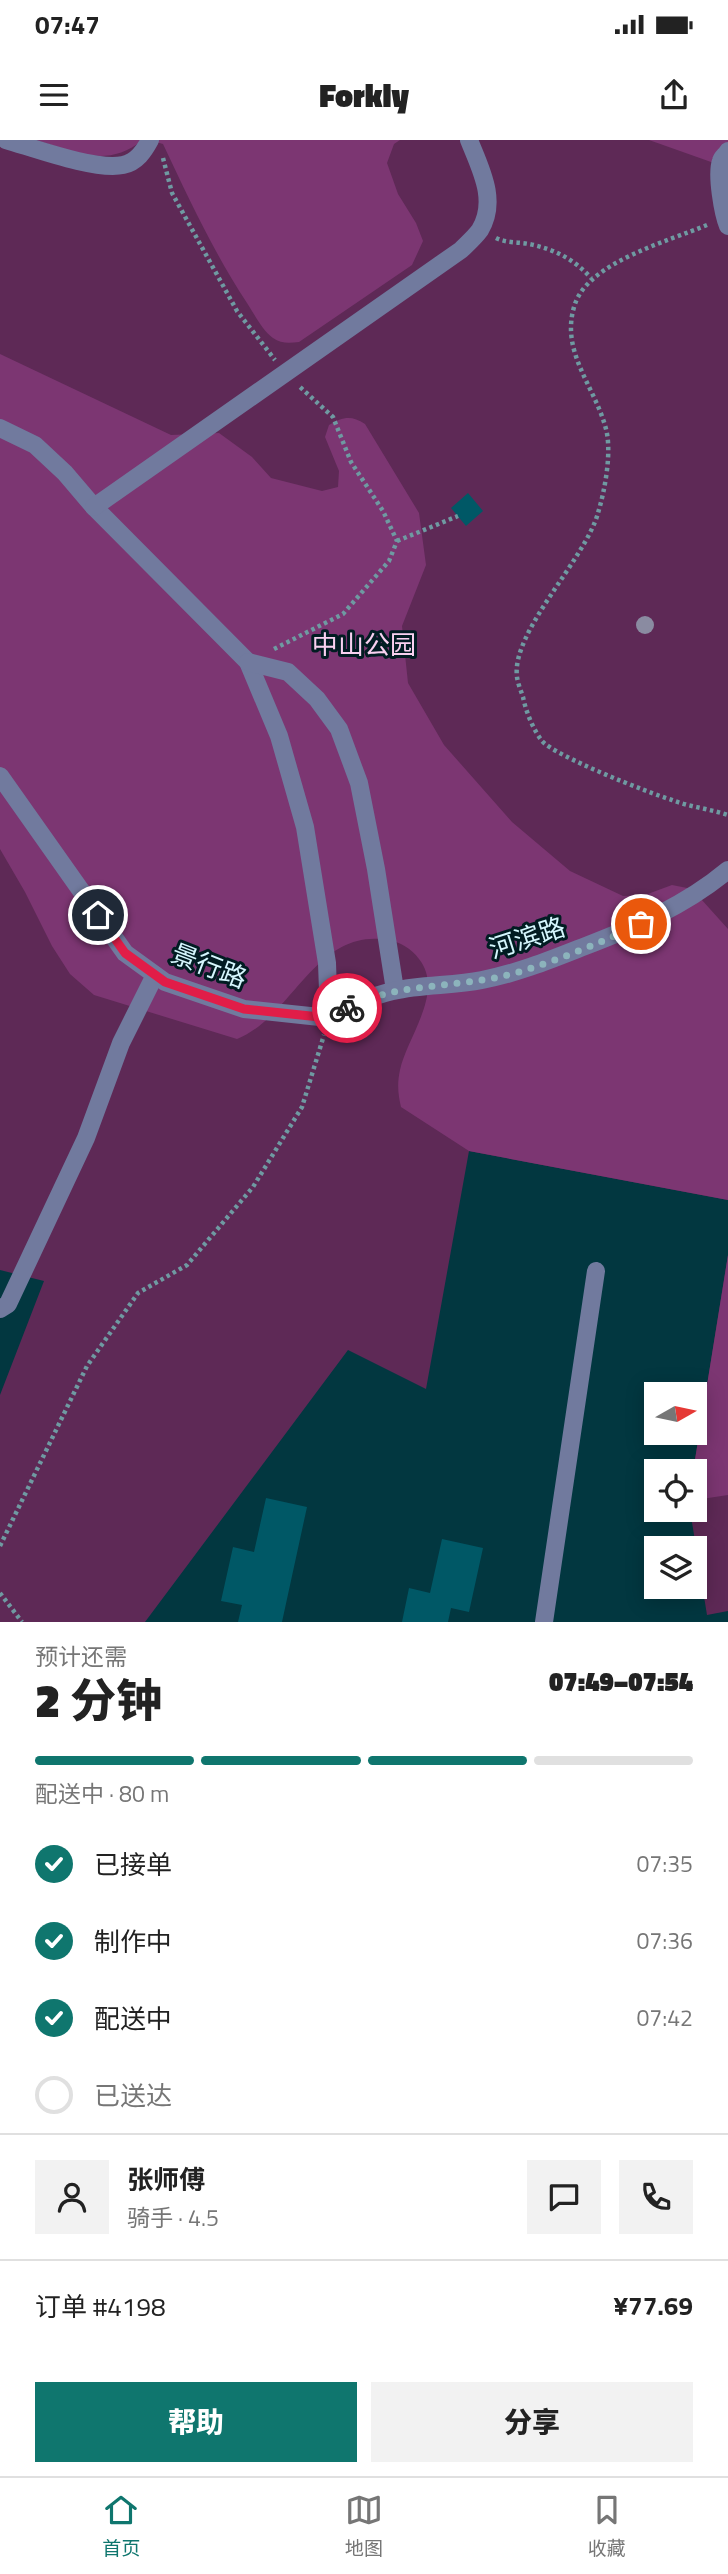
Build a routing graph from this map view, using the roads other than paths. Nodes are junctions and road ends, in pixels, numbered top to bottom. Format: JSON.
{"nodes":[{"id":1,"x":6,"y":140,"type":"edge"},
{"id":2,"x":469,"y":140,"type":"edge"},
{"id":3,"x":156,"y":147,"type":"edge"},
{"id":4,"x":728,"y":151,"type":"edge"},
{"id":5,"x":726,"y":222,"type":"edge"},
{"id":6,"x":0,"y":428,"type":"edge"},
{"id":7,"x":94,"y":507,"type":"junction"},
{"id":8,"x":248,"y":662,"type":"junction"},
{"id":9,"x":0,"y":776,"type":"edge"},
{"id":10,"x":728,"y":870,"type":"edge"},
{"id":11,"x":155,"y":975,"type":"junction"},
{"id":12,"x":396,"y":990,"type":"junction"},
{"id":13,"x":329,"y":1018,"type":"junction"},
{"id":14,"x":596,"y":1271,"type":"dead end"},
{"id":15,"x":0,"y":1309,"type":"edge"},
{"id":16,"x":544,"y":1622,"type":"edge"}],
"edges":[{"from":1,"to":3,"type":"lane"},
{"from":2,"to":7,"type":"lane"},
{"from":4,"to":5,"type":"lane"},
{"from":6,"to":7,"type":"lane"},
{"from":7,"to":8,"type":"lane"},
{"from":8,"to":12,"type":"lane"},
{"from":8,"to":13,"type":"lane"},
{"from":9,"to":11,"type":"lane","name":"景行路"},
{"from":10,"to":12,"type":"lane","name":"河滨路"},
{"from":11,"to":13,"type":"lane","name":"景行路"},
{"from":11,"to":15,"type":"lane"},
{"from":12,"to":13,"type":"lane","name":"河滨路"},
{"from":14,"to":16,"type":"lane"}]}
